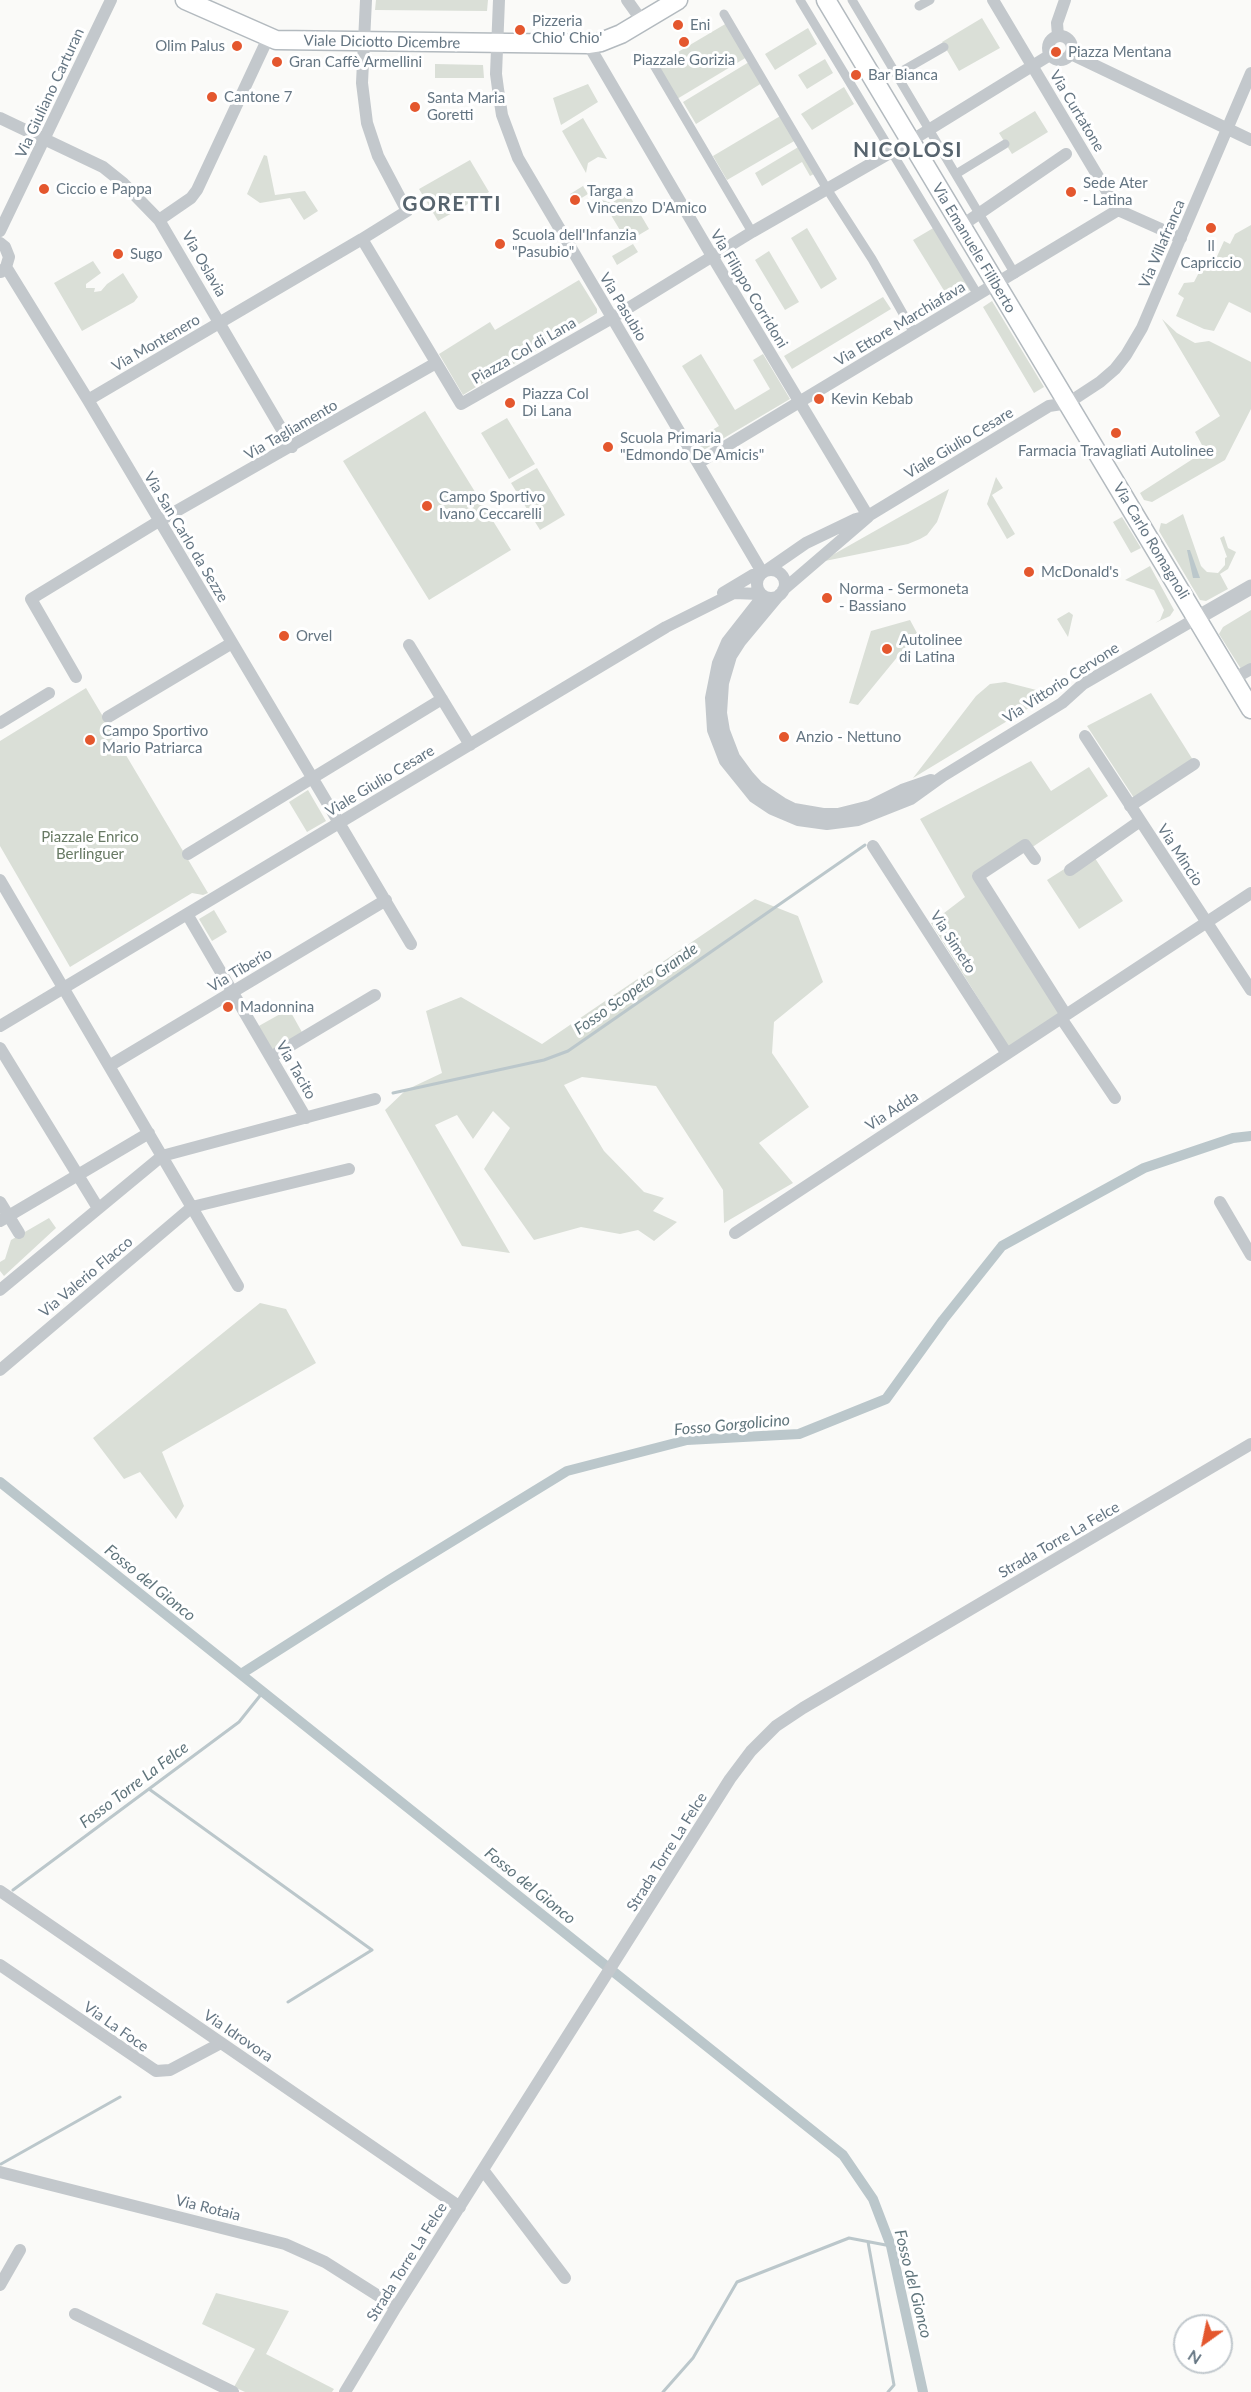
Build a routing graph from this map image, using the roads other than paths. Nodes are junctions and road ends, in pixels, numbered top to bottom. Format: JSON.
{"nodes":[{"id":1,"x":111,"y":0,"type":"edge"},
{"id":2,"x":185,"y":0,"type":"edge"},
{"id":3,"x":366,"y":0,"type":"edge"},
{"id":4,"x":499,"y":0,"type":"edge"},
{"id":5,"x":627,"y":0,"type":"edge"},
{"id":6,"x":678,"y":0,"type":"edge"},
{"id":7,"x":801,"y":0,"type":"edge"},
{"id":8,"x":826,"y":0,"type":"edge"},
{"id":9,"x":852,"y":0,"type":"edge"},
{"id":10,"x":930,"y":0,"type":"edge"},
{"id":11,"x":993,"y":0,"type":"edge"},
{"id":12,"x":1065,"y":0,"type":"edge"},
{"id":13,"x":919,"y":6,"type":"dead end"},
{"id":14,"x":724,"y":14,"type":"dead end"},
{"id":15,"x":642,"y":21,"type":"junction"},
{"id":16,"x":1058,"y":36,"type":"junction"},
{"id":17,"x":268,"y":38,"type":"junction"},
{"id":18,"x":363,"y":42,"type":"junction"},
{"id":19,"x":497,"y":43,"type":"junction"},
{"id":20,"x":588,"y":44,"type":"junction"},
{"id":21,"x":944,"y":47,"type":"dead end"},
{"id":22,"x":1071,"y":54,"type":"junction"},
{"id":23,"x":1050,"y":55,"type":"junction"},
{"id":24,"x":652,"y":62,"type":"dead end"},
{"id":25,"x":1032,"y":66,"type":"junction"},
{"id":26,"x":1251,"y":73,"type":"edge"},
{"id":27,"x":897,"y":74,"type":"junction"},
{"id":28,"x":0,"y":118,"type":"edge"},
{"id":29,"x":1226,"y":128,"type":"junction"},
{"id":30,"x":929,"y":130,"type":"junction"},
{"id":31,"x":45,"y":139,"type":"junction"},
{"id":32,"x":1251,"y":140,"type":"edge"},
{"id":33,"x":909,"y":142,"type":"junction"},
{"id":34,"x":1005,"y":144,"type":"dead end"},
{"id":35,"x":892,"y":152,"type":"junction"},
{"id":36,"x":1066,"y":154,"type":"dead end"},
{"id":37,"x":956,"y":174,"type":"junction"},
{"id":38,"x":827,"y":189,"type":"junction"},
{"id":39,"x":1118,"y":210,"type":"junction"},
{"id":40,"x":979,"y":214,"type":"junction"},
{"id":41,"x":159,"y":220,"type":"junction"},
{"id":42,"x":961,"y":226,"type":"junction"},
{"id":43,"x":0,"y":231,"type":"edge"},
{"id":44,"x":752,"y":232,"type":"junction"},
{"id":45,"x":1181,"y":238,"type":"junction"},
{"id":46,"x":362,"y":239,"type":"junction"},
{"id":47,"x":0,"y":243,"type":"edge"},
{"id":48,"x":712,"y":256,"type":"junction"},
{"id":49,"x":3,"y":270,"type":"edge"},
{"id":50,"x":1014,"y":274,"type":"junction"},
{"id":51,"x":996,"y":285,"type":"junction"},
{"id":52,"x":978,"y":295,"type":"junction"},
{"id":53,"x":612,"y":318,"type":"junction"},
{"id":54,"x":221,"y":323,"type":"junction"},
{"id":55,"x":914,"y":333,"type":"junction"},
{"id":56,"x":436,"y":363,"type":"junction"},
{"id":57,"x":88,"y":400,"type":"junction"},
{"id":58,"x":799,"y":402,"type":"junction"},
{"id":59,"x":1068,"y":403,"type":"junction"},
{"id":60,"x":292,"y":447,"type":"junction"},
{"id":61,"x":698,"y":463,"type":"junction"},
{"id":62,"x":868,"y":516,"type":"junction"},
{"id":63,"x":159,"y":521,"type":"junction"},
{"id":64,"x":763,"y":572,"type":"junction"},
{"id":65,"x":1251,"y":587,"type":"edge"},
{"id":66,"x":782,"y":592,"type":"junction"},
{"id":67,"x":762,"y":595,"type":"junction"},
{"id":68,"x":714,"y":603,"type":"junction"},
{"id":69,"x":1197,"y":618,"type":"junction"},
{"id":70,"x":232,"y":643,"type":"junction"},
{"id":71,"x":409,"y":645,"type":"dead end"},
{"id":72,"x":1251,"y":669,"type":"edge"},
{"id":73,"x":76,"y":677,"type":"dead end"},
{"id":74,"x":1233,"y":679,"type":"junction"},
{"id":75,"x":49,"y":693,"type":"dead end"},
{"id":76,"x":442,"y":699,"type":"junction"},
{"id":77,"x":1251,"y":709,"type":"edge"},
{"id":78,"x":108,"y":717,"type":"dead end"},
{"id":79,"x":0,"y":723,"type":"edge"},
{"id":80,"x":1084,"y":736,"type":"dead end"},
{"id":81,"x":470,"y":745,"type":"junction"},
{"id":82,"x":1194,"y":765,"type":"dead end"},
{"id":83,"x":943,"y":776,"type":"junction"},
{"id":84,"x":314,"y":778,"type":"junction"},
{"id":85,"x":1130,"y":806,"type":"junction"},
{"id":86,"x":1140,"y":821,"type":"junction"},
{"id":87,"x":340,"y":822,"type":"junction"},
{"id":88,"x":873,"y":846,"type":"dead end"},
{"id":89,"x":188,"y":854,"type":"dead end"},
{"id":90,"x":1035,"y":859,"type":"dead end"},
{"id":91,"x":1070,"y":870,"type":"dead end"},
{"id":92,"x":0,"y":880,"type":"edge"},
{"id":93,"x":1251,"y":893,"type":"edge"},
{"id":94,"x":386,"y":900,"type":"junction"},
{"id":95,"x":187,"y":914,"type":"junction"},
{"id":96,"x":1206,"y":922,"type":"junction"},
{"id":97,"x":411,"y":945,"type":"dead end"},
{"id":98,"x":64,"y":988,"type":"junction"},
{"id":99,"x":1251,"y":990,"type":"edge"},
{"id":100,"x":233,"y":992,"type":"junction"},
{"id":101,"x":375,"y":995,"type":"dead end"},
{"id":102,"x":1064,"y":1016,"type":"junction"},
{"id":103,"x":0,"y":1026,"type":"edge"},
{"id":104,"x":0,"y":1048,"type":"edge"},
{"id":105,"x":1006,"y":1054,"type":"junction"},
{"id":106,"x":271,"y":1057,"type":"junction"},
{"id":107,"x":109,"y":1066,"type":"junction"},
{"id":108,"x":1115,"y":1098,"type":"dead end"},
{"id":109,"x":375,"y":1100,"type":"dead end"},
{"id":110,"x":306,"y":1118,"type":"junction"},
{"id":111,"x":149,"y":1133,"type":"junction"},
{"id":112,"x":162,"y":1156,"type":"junction"},
{"id":113,"x":349,"y":1169,"type":"dead end"},
{"id":114,"x":77,"y":1175,"type":"junction"},
{"id":115,"x":0,"y":1202,"type":"edge"},
{"id":116,"x":1220,"y":1202,"type":"dead end"},
{"id":117,"x":192,"y":1207,"type":"junction"},
{"id":118,"x":98,"y":1209,"type":"junction"},
{"id":119,"x":4,"y":1218,"type":"edge"},
{"id":120,"x":19,"y":1233,"type":"dead end"},
{"id":121,"x":735,"y":1233,"type":"dead end"},
{"id":122,"x":1251,"y":1256,"type":"edge"},
{"id":123,"x":238,"y":1286,"type":"dead end"},
{"id":124,"x":0,"y":1290,"type":"edge"},
{"id":125,"x":2,"y":1364,"type":"edge"},
{"id":126,"x":1251,"y":1444,"type":"edge"},
{"id":127,"x":0,"y":1890,"type":"edge"},
{"id":128,"x":0,"y":1965,"type":"edge"},
{"id":129,"x":220,"y":2043,"type":"junction"},
{"id":130,"x":483,"y":2170,"type":"junction"},
{"id":131,"x":0,"y":2172,"type":"edge"},
{"id":132,"x":460,"y":2206,"type":"junction"},
{"id":133,"x":20,"y":2250,"type":"dead end"},
{"id":134,"x":565,"y":2278,"type":"dead end"},
{"id":135,"x":0,"y":2285,"type":"edge"},
{"id":136,"x":396,"y":2307,"type":"junction"},
{"id":137,"x":75,"y":2314,"type":"dead end"},
{"id":138,"x":233,"y":2392,"type":"edge"},
{"id":139,"x":345,"y":2392,"type":"edge"}],
"edges":[{"from":1,"to":31,"type":"street","name":"Via Giuliano Carturan"},
{"from":2,"to":17,"type":"main road","name":"Viale Diciotto Dicembre"},
{"from":3,"to":18,"type":"street"},
{"from":4,"to":19,"type":"street","name":"Via Pasubio"},
{"from":5,"to":15,"type":"street"},
{"from":6,"to":15,"type":"main road"},
{"from":7,"to":35,"type":"street","name":"Via Emanuele Filiberto"},
{"from":8,"to":33,"type":"main road","name":"Via Emanuele Filiberto"},
{"from":9,"to":27,"type":"street","name":"Via Emanuele Filiberto"},
{"from":10,"to":13,"type":"street"},
{"from":11,"to":25,"type":"street","name":"Via Curtatone"},
{"from":12,"to":16,"type":"street"},
{"from":14,"to":38,"type":"street"},
{"from":15,"to":20,"type":"main road"},
{"from":16,"to":22,"type":"street"},
{"from":16,"to":23,"type":"street"},
{"from":17,"to":18,"type":"main road","name":"Viale Diciotto Dicembre"},
{"from":17,"to":41,"type":"street"},
{"from":18,"to":19,"type":"main road","name":"Viale Diciotto Dicembre"},
{"from":18,"to":46,"type":"street","name":"Via Montenero"},
{"from":19,"to":20,"type":"main road","name":"Viale Diciotto Dicembre"},
{"from":19,"to":53,"type":"street","name":"Via Pasubio"},
{"from":20,"to":48,"type":"street","name":"Via Filippo Corridoni"},
{"from":21,"to":27,"type":"street"},
{"from":22,"to":23,"type":"street"},
{"from":22,"to":29,"type":"street"},
{"from":23,"to":25,"type":"street"},
{"from":24,"to":44,"type":"street"},
{"from":25,"to":30,"type":"street"},
{"from":25,"to":39,"type":"street","name":"Via Curtatone"},
{"from":26,"to":29,"type":"street","name":"Via Villafranca"},
{"from":27,"to":30,"type":"street","name":"Via Emanuele Filiberto"},
{"from":28,"to":31,"type":"street","name":"Via Oslavia"},
{"from":29,"to":32,"type":"street"},
{"from":29,"to":45,"type":"street","name":"Via Villafranca"},
{"from":30,"to":33,"type":"street"},
{"from":30,"to":37,"type":"street","name":"Via Emanuele Filiberto"},
{"from":31,"to":41,"type":"street","name":"Via Oslavia"},
{"from":31,"to":43,"type":"street","name":"Via Giuliano Carturan"},
{"from":33,"to":35,"type":"street"},
{"from":33,"to":42,"type":"main road","name":"Via Emanuele Filiberto"},
{"from":34,"to":37,"type":"street"},
{"from":35,"to":38,"type":"street"},
{"from":35,"to":52,"type":"street","name":"Via Emanuele Filiberto"},
{"from":36,"to":40,"type":"street"},
{"from":37,"to":40,"type":"street","name":"Via Emanuele Filiberto"},
{"from":38,"to":44,"type":"street"},
{"from":38,"to":55,"type":"street"},
{"from":39,"to":45,"type":"street"},
{"from":39,"to":50,"type":"street","name":"Via Ettore Marchiafava"},
{"from":40,"to":42,"type":"street"},
{"from":40,"to":50,"type":"street","name":"Via Emanuele Filiberto"},
{"from":41,"to":54,"type":"street","name":"Via Oslavia"},
{"from":42,"to":51,"type":"main road","name":"Via Emanuele Filiberto"},
{"from":44,"to":48,"type":"street"},
{"from":45,"to":59,"type":"street","name":"Via Villafranca"},
{"from":46,"to":54,"type":"street","name":"Via Montenero"},
{"from":46,"to":56,"type":"street"},
{"from":47,"to":49,"type":"street","name":"Via San Carlo da Sezze"},
{"from":48,"to":53,"type":"street"},
{"from":48,"to":58,"type":"street","name":"Via Filippo Corridoni"},
{"from":49,"to":57,"type":"street","name":"Via San Carlo da Sezze"},
{"from":50,"to":51,"type":"street","name":"Via Ettore Marchiafava"},
{"from":51,"to":52,"type":"street","name":"Via Ettore Marchiafava"},
{"from":51,"to":59,"type":"main road","name":"Via Emanuele Filiberto"},
{"from":52,"to":55,"type":"street","name":"Via Ettore Marchiafava"},
{"from":53,"to":56,"type":"street","name":"Piazza Col di Lana"},
{"from":53,"to":61,"type":"street","name":"Via Pasubio"},
{"from":54,"to":57,"type":"street","name":"Via Montenero"},
{"from":54,"to":60,"type":"street","name":"Via Oslavia"},
{"from":55,"to":58,"type":"street","name":"Via Ettore Marchiafava"},
{"from":56,"to":60,"type":"street","name":"Via Tagliamento"},
{"from":57,"to":63,"type":"street","name":"Via San Carlo da Sezze"},
{"from":58,"to":61,"type":"street","name":"Via Ettore Marchiafava"},
{"from":58,"to":62,"type":"street","name":"Via Filippo Corridoni"},
{"from":59,"to":62,"type":"street","name":"Viale Giulio Cesare"},
{"from":59,"to":69,"type":"main road","name":"Via Carlo Romagnoli"},
{"from":60,"to":63,"type":"street","name":"Via Tagliamento"},
{"from":61,"to":64,"type":"street","name":"Via Pasubio"},
{"from":62,"to":64,"type":"street","name":"Viale Giulio Cesare"},
{"from":62,"to":66,"type":"street","name":"Viale Giulio Cesare"},
{"from":63,"to":70,"type":"street","name":"Via San Carlo da Sezze"},
{"from":63,"to":73,"type":"street","name":"Via Tagliamento"},
{"from":64,"to":66,"type":"street"},
{"from":64,"to":67,"type":"street"},
{"from":64,"to":68,"type":"street","name":"Viale Giulio Cesare"},
{"from":65,"to":69,"type":"street"},
{"from":66,"to":67,"type":"street"},
{"from":66,"to":83,"type":"street","name":"Via Vittorio Cervone"},
{"from":67,"to":68,"type":"street","name":"Viale Giulio Cesare"},
{"from":67,"to":83,"type":"street","name":"Via Vittorio Cervone"},
{"from":68,"to":81,"type":"street","name":"Viale Giulio Cesare"},
{"from":69,"to":74,"type":"main road","name":"Via Carlo Romagnoli"},
{"from":69,"to":83,"type":"street","name":"Via Vittorio Cervone"},
{"from":70,"to":78,"type":"street"},
{"from":70,"to":84,"type":"street","name":"Via San Carlo da Sezze"},
{"from":71,"to":76,"type":"street"},
{"from":72,"to":74,"type":"street"},
{"from":74,"to":77,"type":"main road","name":"Via Carlo Romagnoli"},
{"from":75,"to":79,"type":"street"},
{"from":76,"to":81,"type":"street"},
{"from":76,"to":84,"type":"street"},
{"from":80,"to":85,"type":"street","name":"Via Mincio"},
{"from":81,"to":87,"type":"street","name":"Viale Giulio Cesare"},
{"from":82,"to":85,"type":"street"},
{"from":84,"to":87,"type":"street","name":"Via San Carlo da Sezze"},
{"from":84,"to":89,"type":"street"},
{"from":85,"to":86,"type":"street","name":"Via Mincio"},
{"from":86,"to":91,"type":"street"},
{"from":86,"to":96,"type":"street","name":"Via Mincio"},
{"from":87,"to":94,"type":"street","name":"Via San Carlo da Sezze"},
{"from":87,"to":95,"type":"street","name":"Viale Giulio Cesare"},
{"from":88,"to":105,"type":"street","name":"Via Simeto"},
{"from":90,"to":102,"type":"street"},
{"from":92,"to":98,"type":"street"},
{"from":93,"to":96,"type":"street","name":"Via Adda"},
{"from":94,"to":97,"type":"street","name":"Via San Carlo da Sezze"},
{"from":94,"to":100,"type":"street","name":"Via Tiberio"},
{"from":95,"to":98,"type":"street","name":"Viale Giulio Cesare"},
{"from":95,"to":100,"type":"street","name":"Via Tacito"},
{"from":96,"to":99,"type":"street","name":"Via Mincio"},
{"from":96,"to":102,"type":"street","name":"Via Adda"},
{"from":98,"to":103,"type":"street","name":"Viale Giulio Cesare"},
{"from":98,"to":107,"type":"street"},
{"from":100,"to":106,"type":"street","name":"Via Tacito"},
{"from":100,"to":107,"type":"street","name":"Via Tiberio"},
{"from":101,"to":106,"type":"street"},
{"from":102,"to":105,"type":"street","name":"Via Adda"},
{"from":102,"to":108,"type":"street"},
{"from":104,"to":114,"type":"street"},
{"from":105,"to":121,"type":"street","name":"Via Adda"},
{"from":106,"to":110,"type":"street","name":"Via Tacito"},
{"from":107,"to":111,"type":"street"},
{"from":109,"to":110,"type":"street"},
{"from":110,"to":112,"type":"street"},
{"from":111,"to":112,"type":"street"},
{"from":111,"to":114,"type":"street"},
{"from":112,"to":117,"type":"street"},
{"from":112,"to":118,"type":"street"},
{"from":113,"to":117,"type":"street"},
{"from":114,"to":118,"type":"street"},
{"from":114,"to":119,"type":"street"},
{"from":115,"to":119,"type":"street"},
{"from":116,"to":122,"type":"street"},
{"from":117,"to":123,"type":"street"},
{"from":117,"to":125,"type":"street","name":"Via Valerio Flacco"},
{"from":118,"to":124,"type":"street"},
{"from":119,"to":120,"type":"street"},
{"from":126,"to":130,"type":"street","name":"Strada Torre La Felce"},
{"from":127,"to":129,"type":"street","name":"Via Idrovora"},
{"from":128,"to":129,"type":"street","name":"Via La Foce"},
{"from":129,"to":132,"type":"street","name":"Via Idrovora"},
{"from":130,"to":132,"type":"street","name":"Strada Torre La Felce"},
{"from":130,"to":134,"type":"street"},
{"from":131,"to":136,"type":"street","name":"Via Rotaia"},
{"from":132,"to":136,"type":"street","name":"Strada Torre La Felce"},
{"from":133,"to":135,"type":"street"},
{"from":136,"to":139,"type":"street","name":"Strada Torre La Felce"},
{"from":137,"to":138,"type":"street"}]}
